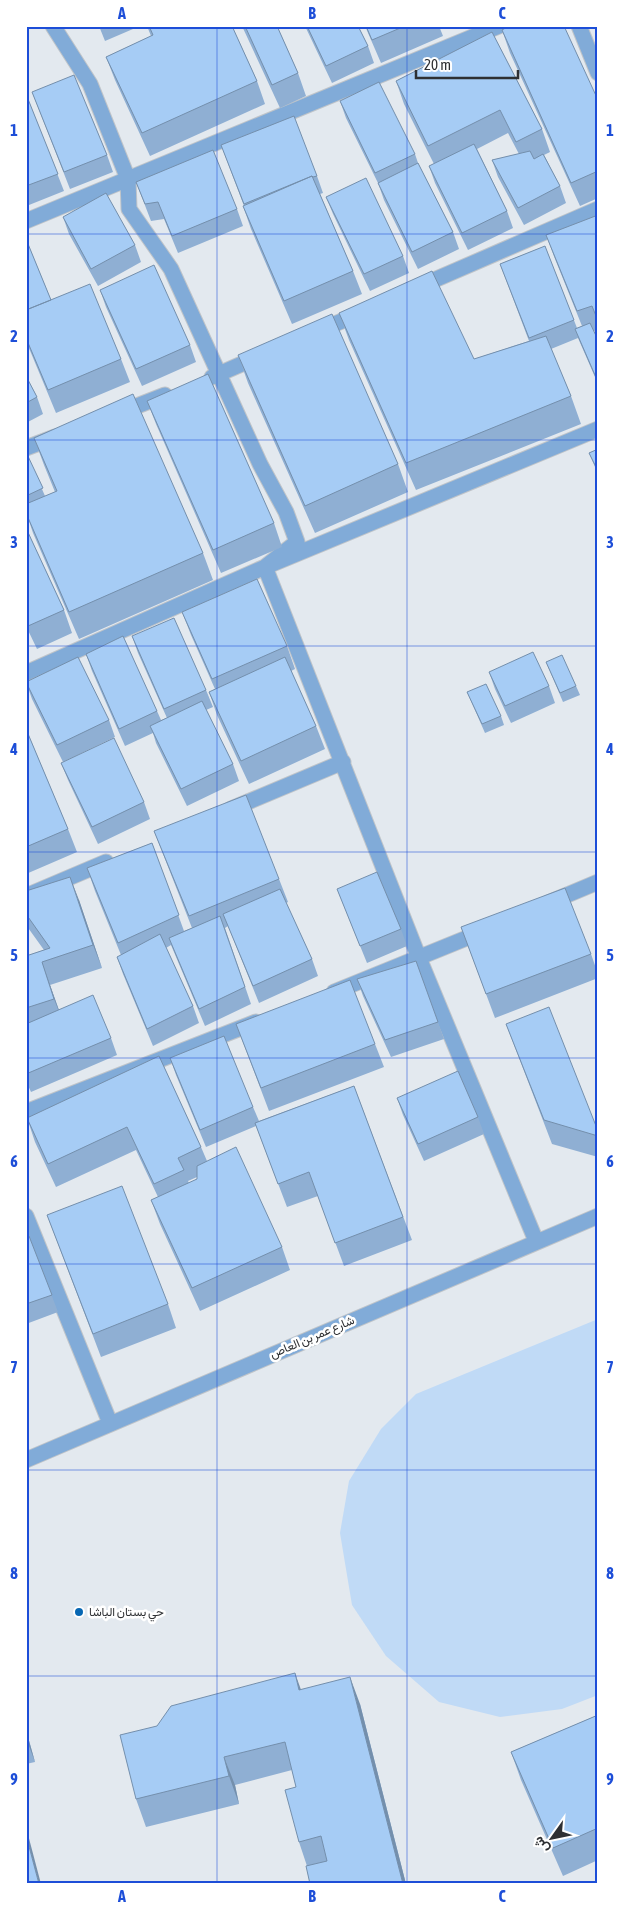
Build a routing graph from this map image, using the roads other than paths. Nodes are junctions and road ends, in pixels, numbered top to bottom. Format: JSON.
{"nodes":[{"id":1,"x":53,"y":26,"type":"edge"},
{"id":2,"x":499,"y":26,"type":"edge"},
{"id":3,"x":579,"y":26,"type":"edge"},
{"id":4,"x":598,"y":73,"type":"edge"},
{"id":5,"x":128,"y":179,"type":"junction"},
{"id":6,"x":598,"y":209,"type":"edge"},
{"id":7,"x":26,"y":221,"type":"edge"},
{"id":8,"x":409,"y":292,"type":"edge"},
{"id":9,"x":373,"y":307,"type":"edge"},
{"id":10,"x":301,"y":339,"type":"edge"},
{"id":11,"x":274,"y":350,"type":"edge"},
{"id":12,"x":220,"y":374,"type":"junction"},
{"id":13,"x":202,"y":381,"type":"edge"},
{"id":14,"x":183,"y":388,"type":"edge"},
{"id":15,"x":109,"y":416,"type":"edge"},
{"id":16,"x":598,"y":429,"type":"edge"},
{"id":17,"x":72,"y":430,"type":"edge"},
{"id":18,"x":26,"y":448,"type":"edge"},
{"id":19,"x":265,"y":568,"type":"junction"},
{"id":20,"x":26,"y":673,"type":"edge"},
{"id":21,"x":343,"y":762,"type":"junction"},
{"id":22,"x":216,"y":816,"type":"edge"},
{"id":23,"x":117,"y":858,"type":"edge"},
{"id":24,"x":598,"y":882,"type":"edge"},
{"id":25,"x":26,"y":896,"type":"edge"},
{"id":26,"x":535,"y":909,"type":"edge"},
{"id":27,"x":500,"y":924,"type":"edge"},
{"id":28,"x":419,"y":958,"type":"junction"},
{"id":29,"x":319,"y":997,"type":"edge"},
{"id":30,"x":273,"y":1015,"type":"edge"},
{"id":31,"x":26,"y":1112,"type":"edge"},
{"id":32,"x":26,"y":1216,"type":"edge"},
{"id":33,"x":598,"y":1216,"type":"edge"},
{"id":34,"x":536,"y":1241,"type":"junction"},
{"id":35,"x":110,"y":1424,"type":"junction"},
{"id":36,"x":26,"y":1460,"type":"edge"}],
"edges":[{"from":1,"to":5,"type":"street"},
{"from":2,"to":5,"type":"street"},
{"from":3,"to":4,"type":"street"},
{"from":5,"to":7,"type":"street"},
{"from":5,"to":12,"type":"street"},
{"from":6,"to":8,"type":"street"},
{"from":9,"to":10,"type":"street"},
{"from":11,"to":12,"type":"street"},
{"from":12,"to":13,"type":"street"},
{"from":12,"to":19,"type":"street"},
{"from":14,"to":15,"type":"street"},
{"from":16,"to":19,"type":"street"},
{"from":17,"to":18,"type":"street"},
{"from":19,"to":20,"type":"street"},
{"from":19,"to":21,"type":"street"},
{"from":21,"to":22,"type":"street"},
{"from":21,"to":28,"type":"street"},
{"from":23,"to":25,"type":"street"},
{"from":24,"to":26,"type":"street"},
{"from":27,"to":28,"type":"street"},
{"from":28,"to":29,"type":"street"},
{"from":28,"to":34,"type":"street"},
{"from":30,"to":31,"type":"street"},
{"from":32,"to":35,"type":"street"},
{"from":33,"to":34,"type":"street","name":"شارع عمر بن العاص"},
{"from":34,"to":35,"type":"street","name":"شارع عمر بن العاص"},
{"from":35,"to":36,"type":"street","name":"شارع عمر بن العاص"}]}
